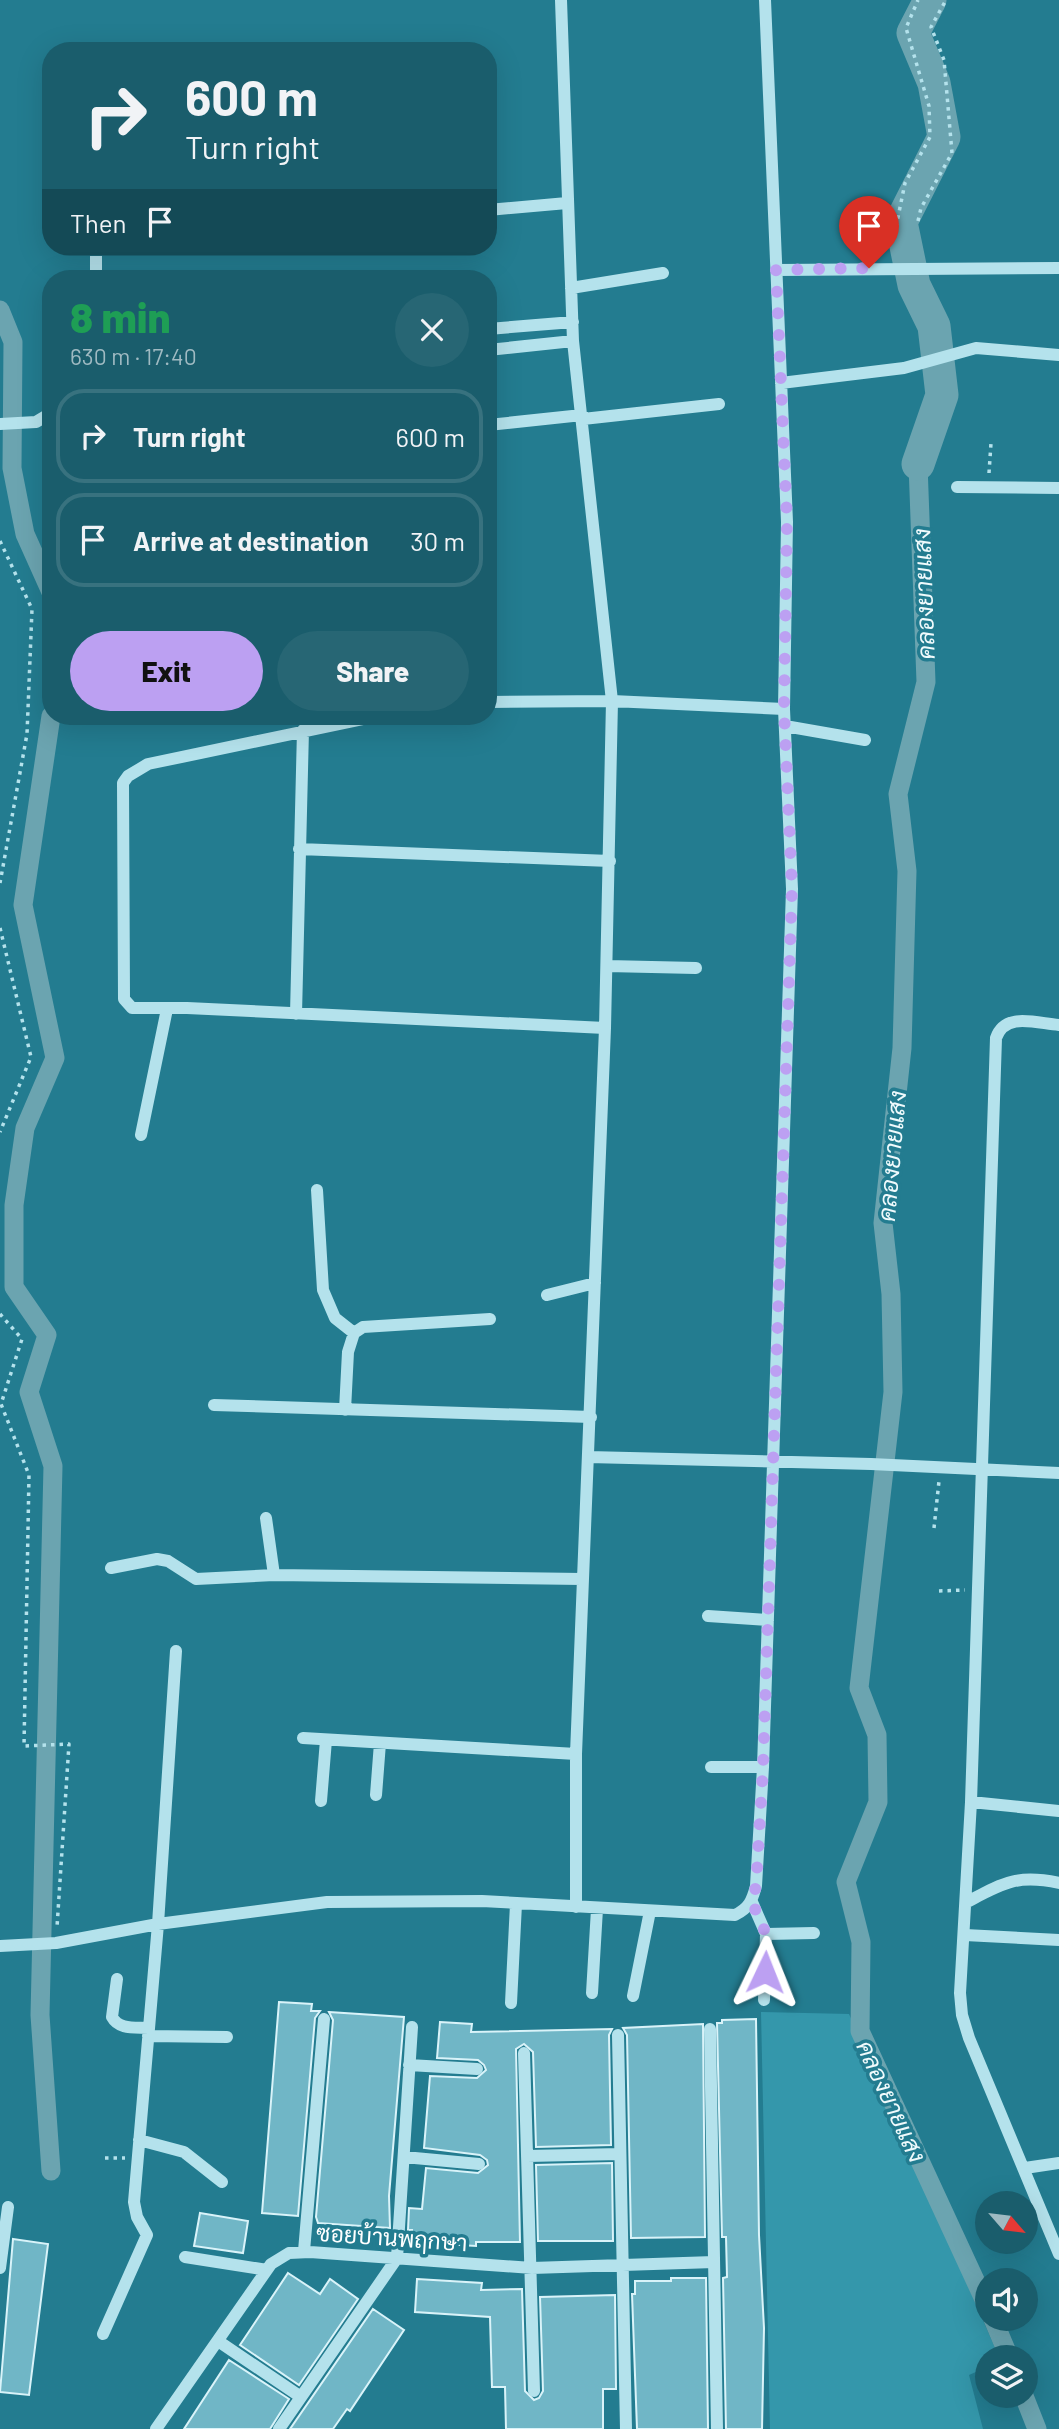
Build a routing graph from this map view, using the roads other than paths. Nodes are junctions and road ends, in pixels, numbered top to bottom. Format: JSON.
{"nodes":[{"id":1,"x":561,"y":0,"type":"edge"},
{"id":2,"x":765,"y":0,"type":"edge"},
{"id":3,"x":567,"y":203,"type":"junction"},
{"id":4,"x":497,"y":209,"type":"edge"},
{"id":5,"x":1059,"y":268,"type":"edge"},
{"id":6,"x":776,"y":270,"type":"junction"},
{"id":7,"x":663,"y":273,"type":"dead end"},
{"id":8,"x":571,"y":288,"type":"junction"},
{"id":9,"x":573,"y":322,"type":"junction"},
{"id":10,"x":497,"y":328,"type":"edge"},
{"id":11,"x":573,"y":341,"type":"junction"},
{"id":12,"x":497,"y":349,"type":"edge"},
{"id":13,"x":1059,"y":355,"type":"edge"},
{"id":14,"x":781,"y":383,"type":"junction"},
{"id":15,"x":719,"y":404,"type":"dead end"},
{"id":16,"x":582,"y":417,"type":"junction"},
{"id":17,"x":42,"y":418,"type":"edge"},
{"id":18,"x":0,"y":424,"type":"edge"},
{"id":19,"x":497,"y":424,"type":"edge"},
{"id":20,"x":957,"y":488,"type":"dead end"},
{"id":21,"x":1059,"y":488,"type":"edge"},
{"id":22,"x":612,"y":701,"type":"junction"},
{"id":23,"x":497,"y":702,"type":"edge"},
{"id":24,"x":784,"y":709,"type":"junction"},
{"id":25,"x":330,"y":725,"type":"edge"},
{"id":26,"x":785,"y":726,"type":"junction"},
{"id":27,"x":303,"y":730,"type":"junction"},
{"id":28,"x":865,"y":740,"type":"dead end"},
{"id":29,"x":299,"y":849,"type":"junction"},
{"id":30,"x":610,"y":861,"type":"junction"},
{"id":31,"x":607,"y":966,"type":"junction"},
{"id":32,"x":696,"y":968,"type":"dead end"},
{"id":33,"x":167,"y":1009,"type":"junction"},
{"id":34,"x":296,"y":1014,"type":"junction"},
{"id":35,"x":1059,"y":1025,"type":"edge"},
{"id":36,"x":605,"y":1028,"type":"junction"},
{"id":37,"x":141,"y":1135,"type":"dead end"},
{"id":38,"x":317,"y":1190,"type":"dead end"},
{"id":39,"x":596,"y":1283,"type":"junction"},
{"id":40,"x":547,"y":1295,"type":"dead end"},
{"id":41,"x":489,"y":1319,"type":"dead end"},
{"id":42,"x":354,"y":1333,"type":"junction"},
{"id":43,"x":215,"y":1405,"type":"dead end"},
{"id":44,"x":345,"y":1410,"type":"junction"},
{"id":45,"x":591,"y":1417,"type":"junction"},
{"id":46,"x":588,"y":1457,"type":"junction"},
{"id":47,"x":773,"y":1462,"type":"junction"},
{"id":48,"x":980,"y":1471,"type":"junction"},
{"id":49,"x":1059,"y":1473,"type":"edge"},
{"id":50,"x":266,"y":1518,"type":"dead end"},
{"id":51,"x":110,"y":1568,"type":"dead end"},
{"id":52,"x":274,"y":1575,"type":"junction"},
{"id":53,"x":582,"y":1579,"type":"junction"},
{"id":54,"x":708,"y":1616,"type":"dead end"},
{"id":55,"x":768,"y":1620,"type":"junction"},
{"id":56,"x":176,"y":1651,"type":"dead end"},
{"id":57,"x":303,"y":1738,"type":"dead end"},
{"id":58,"x":326,"y":1740,"type":"junction"},
{"id":59,"x":380,"y":1743,"type":"junction"},
{"id":60,"x":576,"y":1755,"type":"junction"},
{"id":61,"x":711,"y":1767,"type":"dead end"},
{"id":62,"x":763,"y":1768,"type":"junction"},
{"id":63,"x":376,"y":1794,"type":"dead end"},
{"id":64,"x":321,"y":1801,"type":"dead end"},
{"id":65,"x":971,"y":1802,"type":"junction"},
{"id":66,"x":1059,"y":1811,"type":"edge"},
{"id":67,"x":1059,"y":1883,"type":"edge"},
{"id":68,"x":752,"y":1902,"type":"junction"},
{"id":69,"x":967,"y":1902,"type":"junction"},
{"id":70,"x":516,"y":1904,"type":"junction"},
{"id":71,"x":576,"y":1908,"type":"junction"},
{"id":72,"x":597,"y":1909,"type":"junction"},
{"id":73,"x":650,"y":1911,"type":"junction"},
{"id":74,"x":158,"y":1924,"type":"junction"},
{"id":75,"x":814,"y":1933,"type":"dead end"},
{"id":76,"x":766,"y":1934,"type":"junction"},
{"id":77,"x":965,"y":1936,"type":"junction"},
{"id":78,"x":1059,"y":1940,"type":"edge"},
{"id":79,"x":0,"y":1946,"type":"edge"},
{"id":80,"x":117,"y":1979,"type":"dead end"},
{"id":81,"x":592,"y":1993,"type":"dead end"},
{"id":82,"x":633,"y":1996,"type":"dead end"},
{"id":83,"x":764,"y":2000,"type":"dead end"},
{"id":84,"x":511,"y":2003,"type":"dead end"},
{"id":85,"x":324,"y":2019,"type":"dead end"},
{"id":86,"x":412,"y":2027,"type":"dead end"},
{"id":87,"x":710,"y":2029,"type":"dead end"},
{"id":88,"x":148,"y":2032,"type":"junction"},
{"id":89,"x":618,"y":2035,"type":"dead end"},
{"id":90,"x":227,"y":2037,"type":"dead end"},
{"id":91,"x":524,"y":2053,"type":"dead end"},
{"id":92,"x":410,"y":2065,"type":"junction"},
{"id":93,"x":477,"y":2069,"type":"dead end"},
{"id":94,"x":139,"y":2140,"type":"junction"},
{"id":95,"x":620,"y":2154,"type":"junction"},
{"id":96,"x":527,"y":2156,"type":"junction"},
{"id":97,"x":404,"y":2157,"type":"junction"},
{"id":98,"x":1059,"y":2163,"type":"edge"},
{"id":99,"x":480,"y":2164,"type":"dead end"},
{"id":100,"x":1025,"y":2168,"type":"junction"},
{"id":101,"x":222,"y":2182,"type":"dead end"},
{"id":102,"x":8,"y":2207,"type":"dead end"},
{"id":103,"x":304,"y":2252,"type":"junction"},
{"id":104,"x":1059,"y":2254,"type":"edge"},
{"id":105,"x":185,"y":2257,"type":"dead end"},
{"id":106,"x":397,"y":2258,"type":"junction"},
{"id":107,"x":714,"y":2262,"type":"junction"},
{"id":108,"x":622,"y":2265,"type":"junction"},
{"id":109,"x":0,"y":2268,"type":"edge"},
{"id":110,"x":531,"y":2268,"type":"junction"},
{"id":111,"x":267,"y":2270,"type":"junction"},
{"id":112,"x":103,"y":2334,"type":"dead end"},
{"id":113,"x":218,"y":2341,"type":"junction"},
{"id":114,"x":534,"y":2391,"type":"dead end"},
{"id":115,"x":301,"y":2397,"type":"junction"},
{"id":116,"x":156,"y":2429,"type":"edge"},
{"id":117,"x":279,"y":2429,"type":"edge"},
{"id":118,"x":626,"y":2429,"type":"edge"},
{"id":119,"x":717,"y":2429,"type":"edge"}],
"edges":[{"from":1,"to":3,"type":"street"},
{"from":2,"to":6,"type":"street"},
{"from":3,"to":4,"type":"street"},
{"from":3,"to":8,"type":"street"},
{"from":5,"to":6,"type":"street"},
{"from":6,"to":14,"type":"street"},
{"from":7,"to":8,"type":"street"},
{"from":8,"to":9,"type":"street"},
{"from":9,"to":10,"type":"street"},
{"from":9,"to":11,"type":"street"},
{"from":11,"to":12,"type":"street"},
{"from":11,"to":16,"type":"street"},
{"from":13,"to":14,"type":"street"},
{"from":14,"to":24,"type":"street"},
{"from":15,"to":16,"type":"street"},
{"from":16,"to":19,"type":"street"},
{"from":16,"to":22,"type":"street"},
{"from":17,"to":18,"type":"street"},
{"from":20,"to":21,"type":"street"},
{"from":22,"to":23,"type":"street"},
{"from":22,"to":24,"type":"street"},
{"from":22,"to":30,"type":"street"},
{"from":24,"to":26,"type":"street"},
{"from":25,"to":27,"type":"street"},
{"from":26,"to":28,"type":"street"},
{"from":26,"to":47,"type":"street"},
{"from":27,"to":29,"type":"street"},
{"from":27,"to":33,"type":"street"},
{"from":29,"to":30,"type":"street"},
{"from":29,"to":34,"type":"street"},
{"from":30,"to":31,"type":"street"},
{"from":31,"to":32,"type":"street"},
{"from":31,"to":36,"type":"street"},
{"from":33,"to":34,"type":"street"},
{"from":33,"to":37,"type":"street"},
{"from":34,"to":36,"type":"street"},
{"from":35,"to":48,"type":"street"},
{"from":36,"to":39,"type":"street"},
{"from":38,"to":42,"type":"street"},
{"from":39,"to":40,"type":"street"},
{"from":39,"to":45,"type":"street"},
{"from":41,"to":42,"type":"street"},
{"from":42,"to":44,"type":"street"},
{"from":43,"to":44,"type":"street"},
{"from":44,"to":45,"type":"street"},
{"from":45,"to":46,"type":"street"},
{"from":46,"to":47,"type":"street"},
{"from":46,"to":53,"type":"street"},
{"from":47,"to":48,"type":"street"},
{"from":47,"to":55,"type":"street"},
{"from":48,"to":49,"type":"street"},
{"from":48,"to":65,"type":"street"},
{"from":50,"to":52,"type":"street"},
{"from":51,"to":52,"type":"street"},
{"from":52,"to":53,"type":"street"},
{"from":53,"to":60,"type":"street"},
{"from":54,"to":55,"type":"street"},
{"from":55,"to":62,"type":"street"},
{"from":56,"to":74,"type":"street"},
{"from":57,"to":58,"type":"street"},
{"from":58,"to":59,"type":"street"},
{"from":58,"to":64,"type":"street"},
{"from":59,"to":60,"type":"street"},
{"from":59,"to":63,"type":"street"},
{"from":60,"to":71,"type":"street"},
{"from":61,"to":62,"type":"street"},
{"from":62,"to":68,"type":"street"},
{"from":65,"to":66,"type":"street"},
{"from":65,"to":69,"type":"street"},
{"from":67,"to":69,"type":"street"},
{"from":68,"to":73,"type":"street"},
{"from":68,"to":76,"type":"street"},
{"from":69,"to":77,"type":"street"},
{"from":70,"to":71,"type":"street"},
{"from":70,"to":74,"type":"street"},
{"from":70,"to":84,"type":"street"},
{"from":71,"to":72,"type":"street"},
{"from":72,"to":73,"type":"street"},
{"from":72,"to":81,"type":"street"},
{"from":73,"to":82,"type":"street"},
{"from":74,"to":79,"type":"street"},
{"from":74,"to":88,"type":"street"},
{"from":75,"to":76,"type":"street"},
{"from":76,"to":83,"type":"street"},
{"from":77,"to":78,"type":"street"},
{"from":77,"to":100,"type":"street"},
{"from":80,"to":88,"type":"street"},
{"from":85,"to":103,"type":"street"},
{"from":86,"to":92,"type":"street"},
{"from":87,"to":107,"type":"street"},
{"from":88,"to":90,"type":"street"},
{"from":88,"to":94,"type":"street"},
{"from":89,"to":95,"type":"street"},
{"from":91,"to":96,"type":"street"},
{"from":92,"to":93,"type":"street"},
{"from":92,"to":97,"type":"street"},
{"from":94,"to":101,"type":"street"},
{"from":94,"to":112,"type":"street"},
{"from":95,"to":96,"type":"street"},
{"from":95,"to":108,"type":"street"},
{"from":96,"to":110,"type":"street"},
{"from":97,"to":99,"type":"street"},
{"from":97,"to":106,"type":"street"},
{"from":98,"to":100,"type":"street"},
{"from":100,"to":104,"type":"street"},
{"from":102,"to":109,"type":"street"},
{"from":103,"to":106,"type":"street","name":"ซอยบ้านพฤกษา"},
{"from":103,"to":111,"type":"street","name":"ซอยบ้านพฤกษา"},
{"from":105,"to":111,"type":"street"},
{"from":106,"to":110,"type":"street","name":"ซอยบ้านพฤกษา"},
{"from":106,"to":115,"type":"street"},
{"from":107,"to":108,"type":"street","name":"ซอยบ้านพฤกษา"},
{"from":107,"to":119,"type":"street"},
{"from":108,"to":110,"type":"street","name":"ซอยบ้านพฤกษา"},
{"from":108,"to":118,"type":"street"},
{"from":110,"to":114,"type":"street"},
{"from":111,"to":113,"type":"street","name":"ซอยบ้านพฤกษา"},
{"from":113,"to":115,"type":"street"},
{"from":113,"to":116,"type":"street","name":"ซอยบ้านพฤกษา"},
{"from":115,"to":117,"type":"street"}]}
